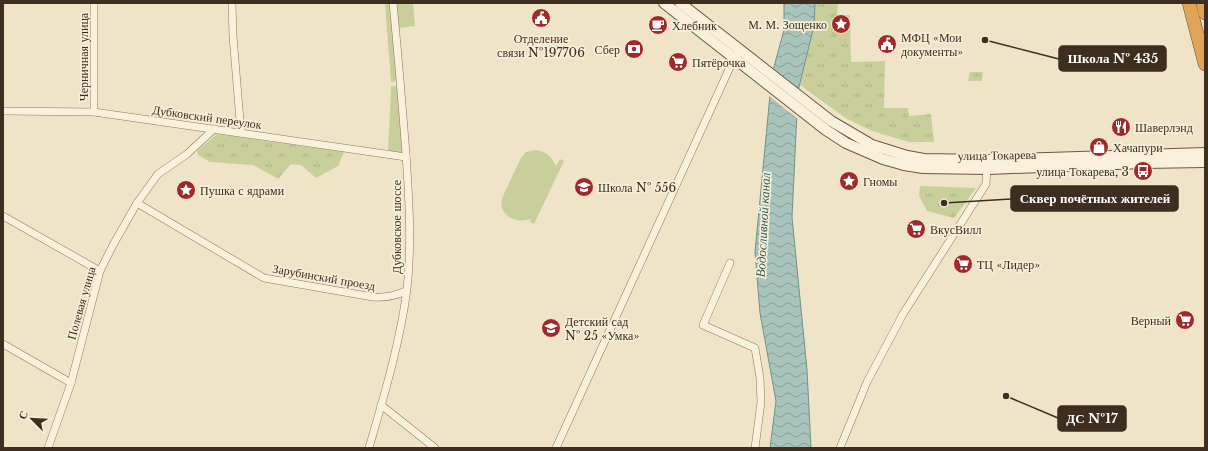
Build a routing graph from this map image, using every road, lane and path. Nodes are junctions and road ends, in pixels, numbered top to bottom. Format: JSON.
{"nodes":[{"id":1,"x":94,"y":3,"type":"edge"},
{"id":2,"x":232,"y":3,"type":"edge"},
{"id":3,"x":393,"y":3,"type":"edge"},
{"id":4,"x":664,"y":3,"type":"edge"},
{"id":5,"x":680,"y":3,"type":"edge"},
{"id":6,"x":1189,"y":3,"type":"edge"},
{"id":7,"x":1203,"y":3,"type":"edge"},
{"id":8,"x":1205,"y":13,"type":"edge"},
{"id":9,"x":736,"y":53,"type":"junction"},
{"id":10,"x":1205,"y":64,"type":"edge"},
{"id":11,"x":767,"y":77,"type":"junction"},
{"id":12,"x":3,"y":111,"type":"edge"},
{"id":13,"x":94,"y":112,"type":"junction"},
{"id":14,"x":214,"y":129,"type":"junction"},
{"id":15,"x":241,"y":132,"type":"junction"},
{"id":16,"x":1205,"y":153,"type":"edge"},
{"id":17,"x":406,"y":157,"type":"junction"},
{"id":18,"x":1205,"y":162,"type":"edge"},
{"id":19,"x":987,"y":165,"type":"junction"},
{"id":20,"x":137,"y":203,"type":"junction"},
{"id":21,"x":3,"y":216,"type":"edge"},
{"id":22,"x":730,"y":263,"type":"dead end"},
{"id":23,"x":100,"y":271,"type":"junction"},
{"id":24,"x":406,"y":291,"type":"junction"},
{"id":25,"x":3,"y":344,"type":"edge"},
{"id":26,"x":71,"y":383,"type":"junction"},
{"id":27,"x":381,"y":405,"type":"junction"},
{"id":28,"x":48,"y":448,"type":"edge"},
{"id":29,"x":369,"y":448,"type":"edge"},
{"id":30,"x":435,"y":448,"type":"edge"},
{"id":31,"x":556,"y":448,"type":"edge"},
{"id":32,"x":755,"y":448,"type":"edge"},
{"id":33,"x":840,"y":448,"type":"edge"}],
"edges":[{"from":1,"to":13,"type":"street","name":"Черничная улица"},
{"from":2,"to":15,"type":"street"},
{"from":3,"to":17,"type":"street","name":"Дубковское шоссе"},
{"from":4,"to":9,"type":"main road"},
{"from":5,"to":9,"type":"main road"},
{"from":6,"to":10,"type":"highway"},
{"from":7,"to":8,"type":"highway"},
{"from":9,"to":11,"type":"main road"},
{"from":9,"to":31,"type":"street"},
{"from":11,"to":19,"type":"main road","name":"улица Токарева"},
{"from":11,"to":19,"type":"main road","name":"улица Токарева"},
{"from":12,"to":13,"type":"street","name":"Дубковский переулок"},
{"from":13,"to":14,"type":"street","name":"Дубковский переулок"},
{"from":14,"to":15,"type":"street","name":"Дубковский переулок"},
{"from":14,"to":20,"type":"street","name":"Полевая улица"},
{"from":15,"to":17,"type":"street","name":"Дубковский переулок"},
{"from":16,"to":19,"type":"main road","name":"улица Токарева"},
{"from":17,"to":24,"type":"street","name":"Дубковское шоссе"},
{"from":18,"to":19,"type":"main road","name":"улица Токарева"},
{"from":19,"to":33,"type":"street"},
{"from":20,"to":23,"type":"street","name":"Полевая улица"},
{"from":20,"to":24,"type":"street","name":"Зарубинский проезд"},
{"from":21,"to":23,"type":"street"},
{"from":22,"to":32,"type":"street"},
{"from":23,"to":26,"type":"street","name":"Полевая улица"},
{"from":24,"to":27,"type":"street","name":"Дубковское шоссе"},
{"from":25,"to":26,"type":"street"},
{"from":26,"to":28,"type":"street","name":"Полевая улица"},
{"from":27,"to":29,"type":"street","name":"Дубковское шоссе"},
{"from":27,"to":30,"type":"street"}]}
